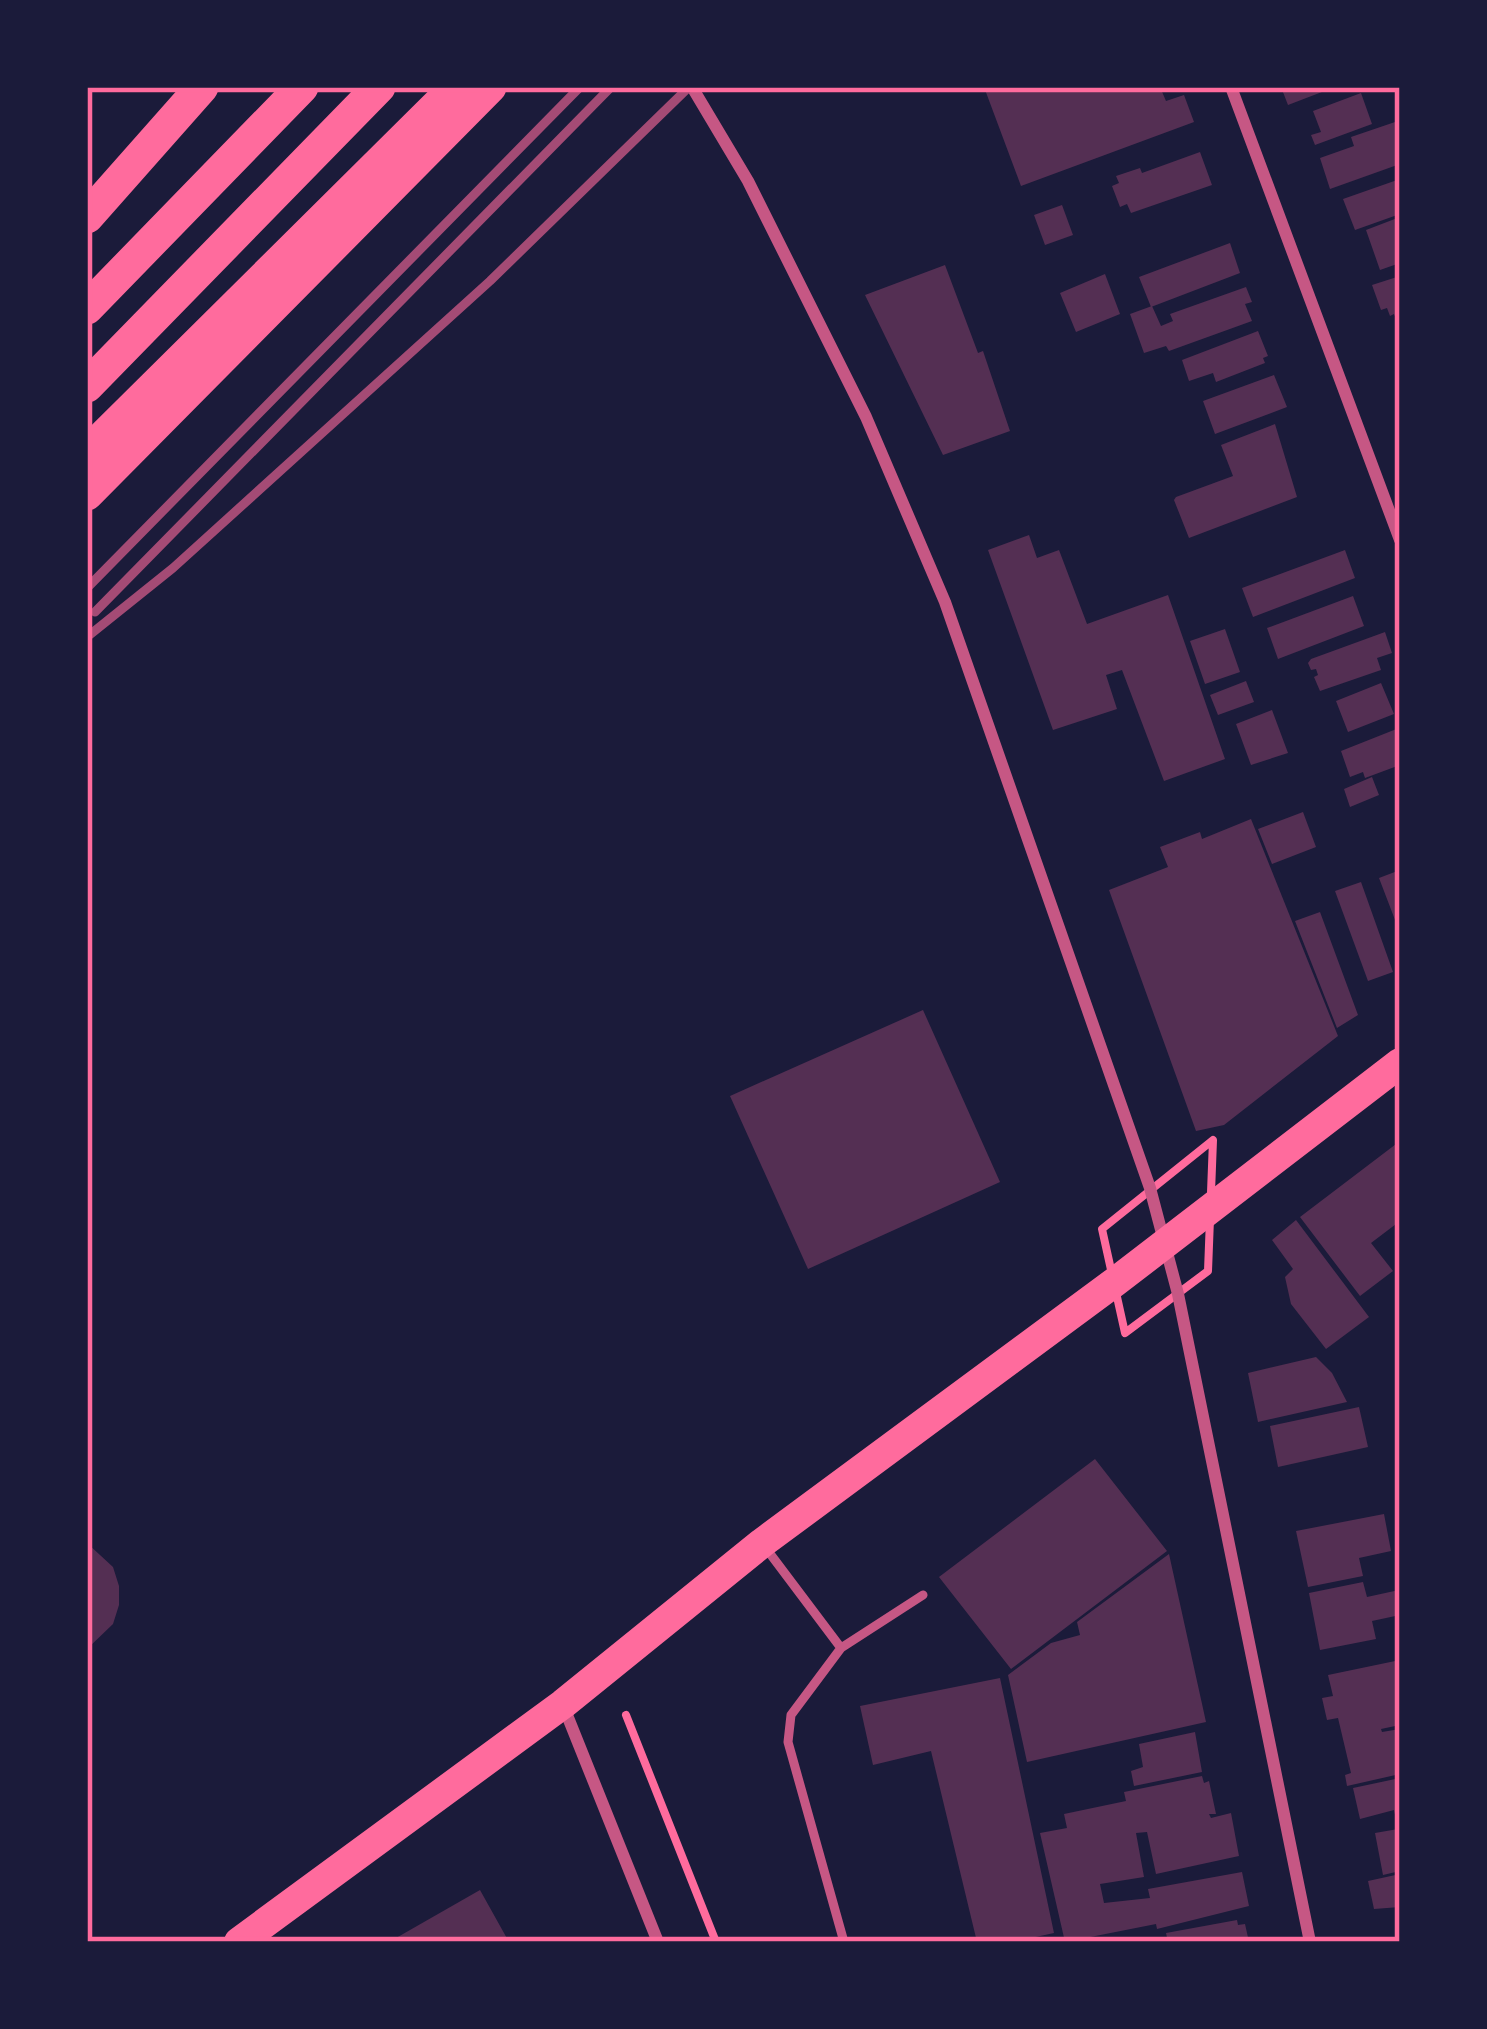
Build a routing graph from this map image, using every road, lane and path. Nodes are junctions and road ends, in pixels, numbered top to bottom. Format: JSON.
{"nodes":[{"id":1,"x":200,"y":87,"type":"edge"},
{"id":2,"x":302,"y":87,"type":"edge"},
{"id":3,"x":379,"y":87,"type":"edge"},
{"id":4,"x":456,"y":87,"type":"edge"},
{"id":5,"x":490,"y":87,"type":"edge"},
{"id":6,"x":692,"y":87,"type":"edge"},
{"id":7,"x":1231,"y":87,"type":"edge"},
{"id":8,"x":87,"y":194,"type":"edge"},
{"id":9,"x":87,"y":217,"type":"edge"},
{"id":10,"x":87,"y":308,"type":"edge"},
{"id":11,"x":87,"y":386,"type":"edge"},
{"id":12,"x":87,"y":453,"type":"edge"},
{"id":13,"x":87,"y":494,"type":"edge"},
{"id":14,"x":1400,"y":539,"type":"edge"},
{"id":15,"x":1400,"y":1063,"type":"edge"},
{"id":16,"x":1162,"y":1246,"type":"junction"},
{"id":17,"x":762,"y":1543,"type":"junction"},
{"id":18,"x":923,"y":1594,"type":"dead end"},
{"id":19,"x":841,"y":1648,"type":"junction"},
{"id":20,"x":563,"y":1704,"type":"junction"},
{"id":21,"x":626,"y":1715,"type":"dead end"},
{"id":22,"x":239,"y":1942,"type":"edge"},
{"id":23,"x":658,"y":1942,"type":"edge"},
{"id":24,"x":716,"y":1942,"type":"edge"},
{"id":25,"x":844,"y":1942,"type":"edge"},
{"id":26,"x":1310,"y":1942,"type":"edge"}],
"edges":[{"from":1,"to":8,"type":"highway"},
{"from":1,"to":9,"type":"highway"},
{"from":2,"to":10,"type":"highway"},
{"from":3,"to":11,"type":"highway"},
{"from":4,"to":12,"type":"highway"},
{"from":5,"to":13,"type":"highway"},
{"from":6,"to":16,"type":"street"},
{"from":7,"to":14,"type":"street"},
{"from":15,"to":16,"type":"main road"},
{"from":16,"to":17,"type":"main road"},
{"from":16,"to":26,"type":"street"},
{"from":17,"to":19,"type":"lane"},
{"from":17,"to":20,"type":"main road"},
{"from":18,"to":19,"type":"lane"},
{"from":19,"to":25,"type":"lane"},
{"from":20,"to":22,"type":"main road"},
{"from":20,"to":23,"type":"street"},
{"from":21,"to":24,"type":"path"}]}
